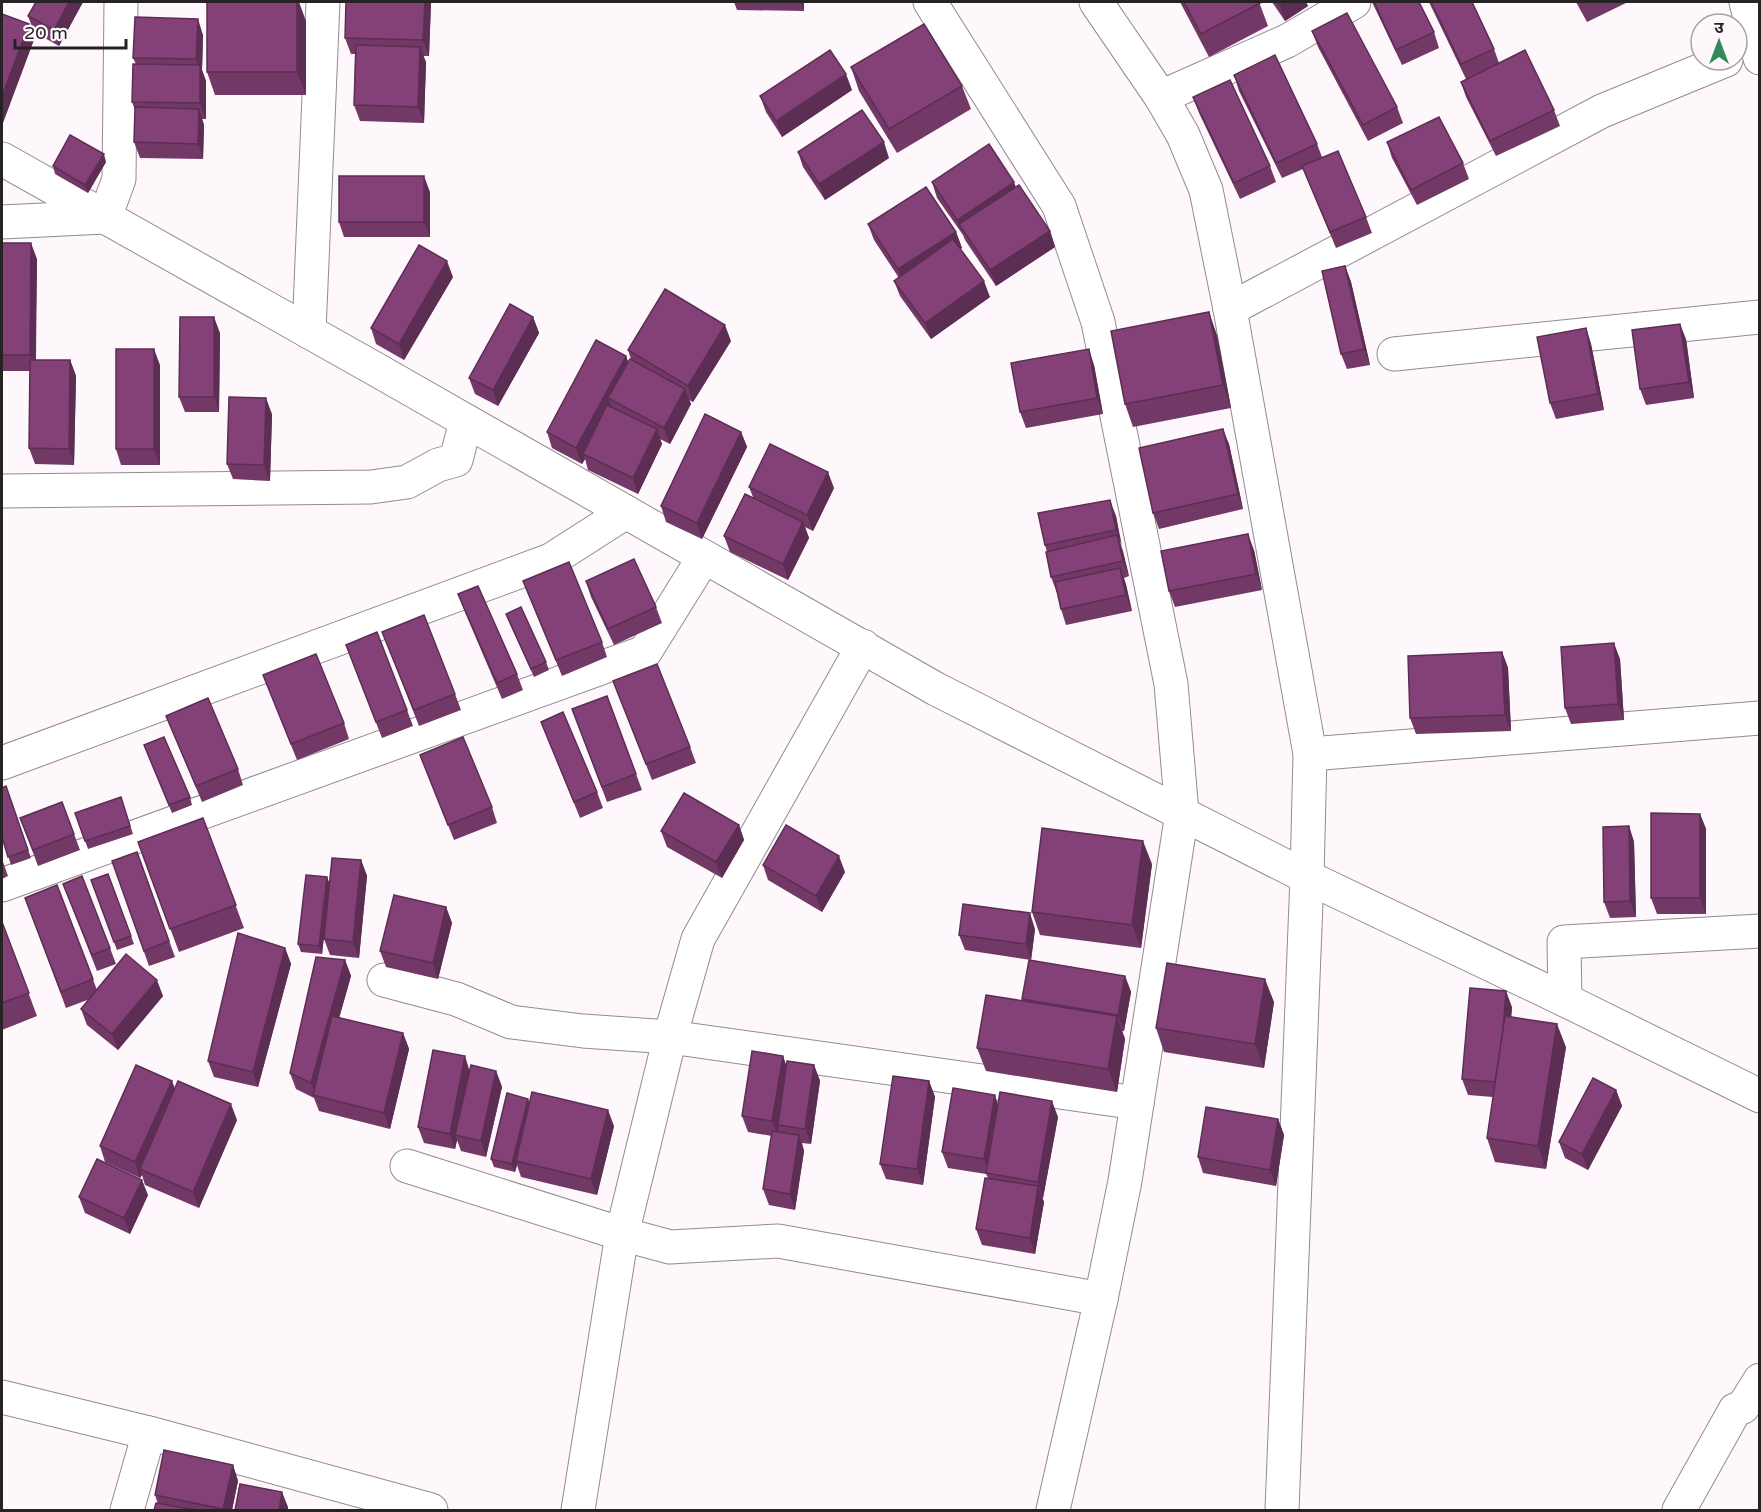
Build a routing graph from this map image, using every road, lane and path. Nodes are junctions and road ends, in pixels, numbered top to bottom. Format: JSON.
{"nodes":[{"id":1,"x":121,"y":2,"type":"edge"},
{"id":2,"x":323,"y":2,"type":"edge"},
{"id":3,"x":930,"y":2,"type":"edge"},
{"id":4,"x":1096,"y":2,"type":"edge"},
{"id":5,"x":1354,"y":2,"type":"edge"},
{"id":6,"x":1746,"y":2,"type":"edge"},
{"id":7,"x":1753,"y":52,"type":"edge"},
{"id":8,"x":1697,"y":72,"type":"edge"},
{"id":9,"x":1161,"y":97,"type":"junction"},
{"id":10,"x":2,"y":159,"type":"edge"},
{"id":11,"x":105,"y":217,"type":"junction"},
{"id":12,"x":2,"y":222,"type":"edge"},
{"id":13,"x":1230,"y":309,"type":"junction"},
{"id":14,"x":1760,"y":317,"type":"edge"},
{"id":15,"x":309,"y":332,"type":"junction"},
{"id":16,"x":1394,"y":354,"type":"dead end"},
{"id":17,"x":466,"y":421,"type":"junction"},
{"id":18,"x":2,"y":491,"type":"edge"},
{"id":19,"x":626,"y":512,"type":"junction"},
{"id":20,"x":704,"y":557,"type":"junction"},
{"id":21,"x":863,"y":646,"type":"junction"},
{"id":22,"x":1760,"y":718,"type":"edge"},
{"id":23,"x":1310,"y":754,"type":"junction"},
{"id":24,"x":2,"y":764,"type":"edge"},
{"id":25,"x":1182,"y":813,"type":"junction"},
{"id":26,"x":1307,"y":877,"type":"junction"},
{"id":27,"x":2,"y":885,"type":"edge"},
{"id":28,"x":1760,"y":931,"type":"edge"},
{"id":29,"x":384,"y":980,"type":"dead end"},
{"id":30,"x":1565,"y":1000,"type":"junction"},
{"id":31,"x":670,"y":1037,"type":"junction"},
{"id":32,"x":1760,"y":1096,"type":"edge"},
{"id":33,"x":1137,"y":1103,"type":"junction"},
{"id":34,"x":407,"y":1166,"type":"dead end"},
{"id":35,"x":622,"y":1233,"type":"junction"},
{"id":36,"x":1101,"y":1299,"type":"junction"},
{"id":37,"x":1760,"y":1380,"type":"edge"},
{"id":38,"x":2,"y":1397,"type":"edge"},
{"id":39,"x":149,"y":1433,"type":"junction"},
{"id":40,"x":127,"y":1510,"type":"edge"},
{"id":41,"x":431,"y":1510,"type":"edge"},
{"id":42,"x":578,"y":1510,"type":"edge"},
{"id":43,"x":1053,"y":1510,"type":"edge"},
{"id":44,"x":1282,"y":1510,"type":"edge"},
{"id":45,"x":1679,"y":1510,"type":"edge"}],
"edges":[{"from":1,"to":11,"type":"street"},
{"from":2,"to":15,"type":"street"},
{"from":3,"to":25,"type":"street"},
{"from":4,"to":9,"type":"street"},
{"from":5,"to":9,"type":"street"},
{"from":6,"to":7,"type":"street"},
{"from":8,"to":13,"type":"street"},
{"from":9,"to":13,"type":"street"},
{"from":10,"to":11,"type":"street"},
{"from":11,"to":12,"type":"street"},
{"from":11,"to":15,"type":"street"},
{"from":13,"to":23,"type":"street"},
{"from":14,"to":16,"type":"street"},
{"from":15,"to":17,"type":"street"},
{"from":17,"to":18,"type":"street"},
{"from":17,"to":19,"type":"street"},
{"from":19,"to":20,"type":"street"},
{"from":19,"to":24,"type":"street"},
{"from":20,"to":21,"type":"street"},
{"from":20,"to":27,"type":"street"},
{"from":21,"to":25,"type":"street"},
{"from":21,"to":31,"type":"street"},
{"from":22,"to":23,"type":"street"},
{"from":23,"to":26,"type":"street"},
{"from":25,"to":26,"type":"street"},
{"from":25,"to":33,"type":"street"},
{"from":26,"to":30,"type":"street"},
{"from":26,"to":44,"type":"street"},
{"from":28,"to":30,"type":"street"},
{"from":29,"to":31,"type":"street"},
{"from":30,"to":32,"type":"street"},
{"from":31,"to":33,"type":"street"},
{"from":31,"to":35,"type":"street"},
{"from":33,"to":36,"type":"street"},
{"from":34,"to":35,"type":"street"},
{"from":35,"to":36,"type":"street"},
{"from":35,"to":42,"type":"street"},
{"from":36,"to":43,"type":"street"},
{"from":37,"to":45,"type":"street"},
{"from":38,"to":39,"type":"street"},
{"from":39,"to":40,"type":"street"},
{"from":39,"to":41,"type":"street"}]}
